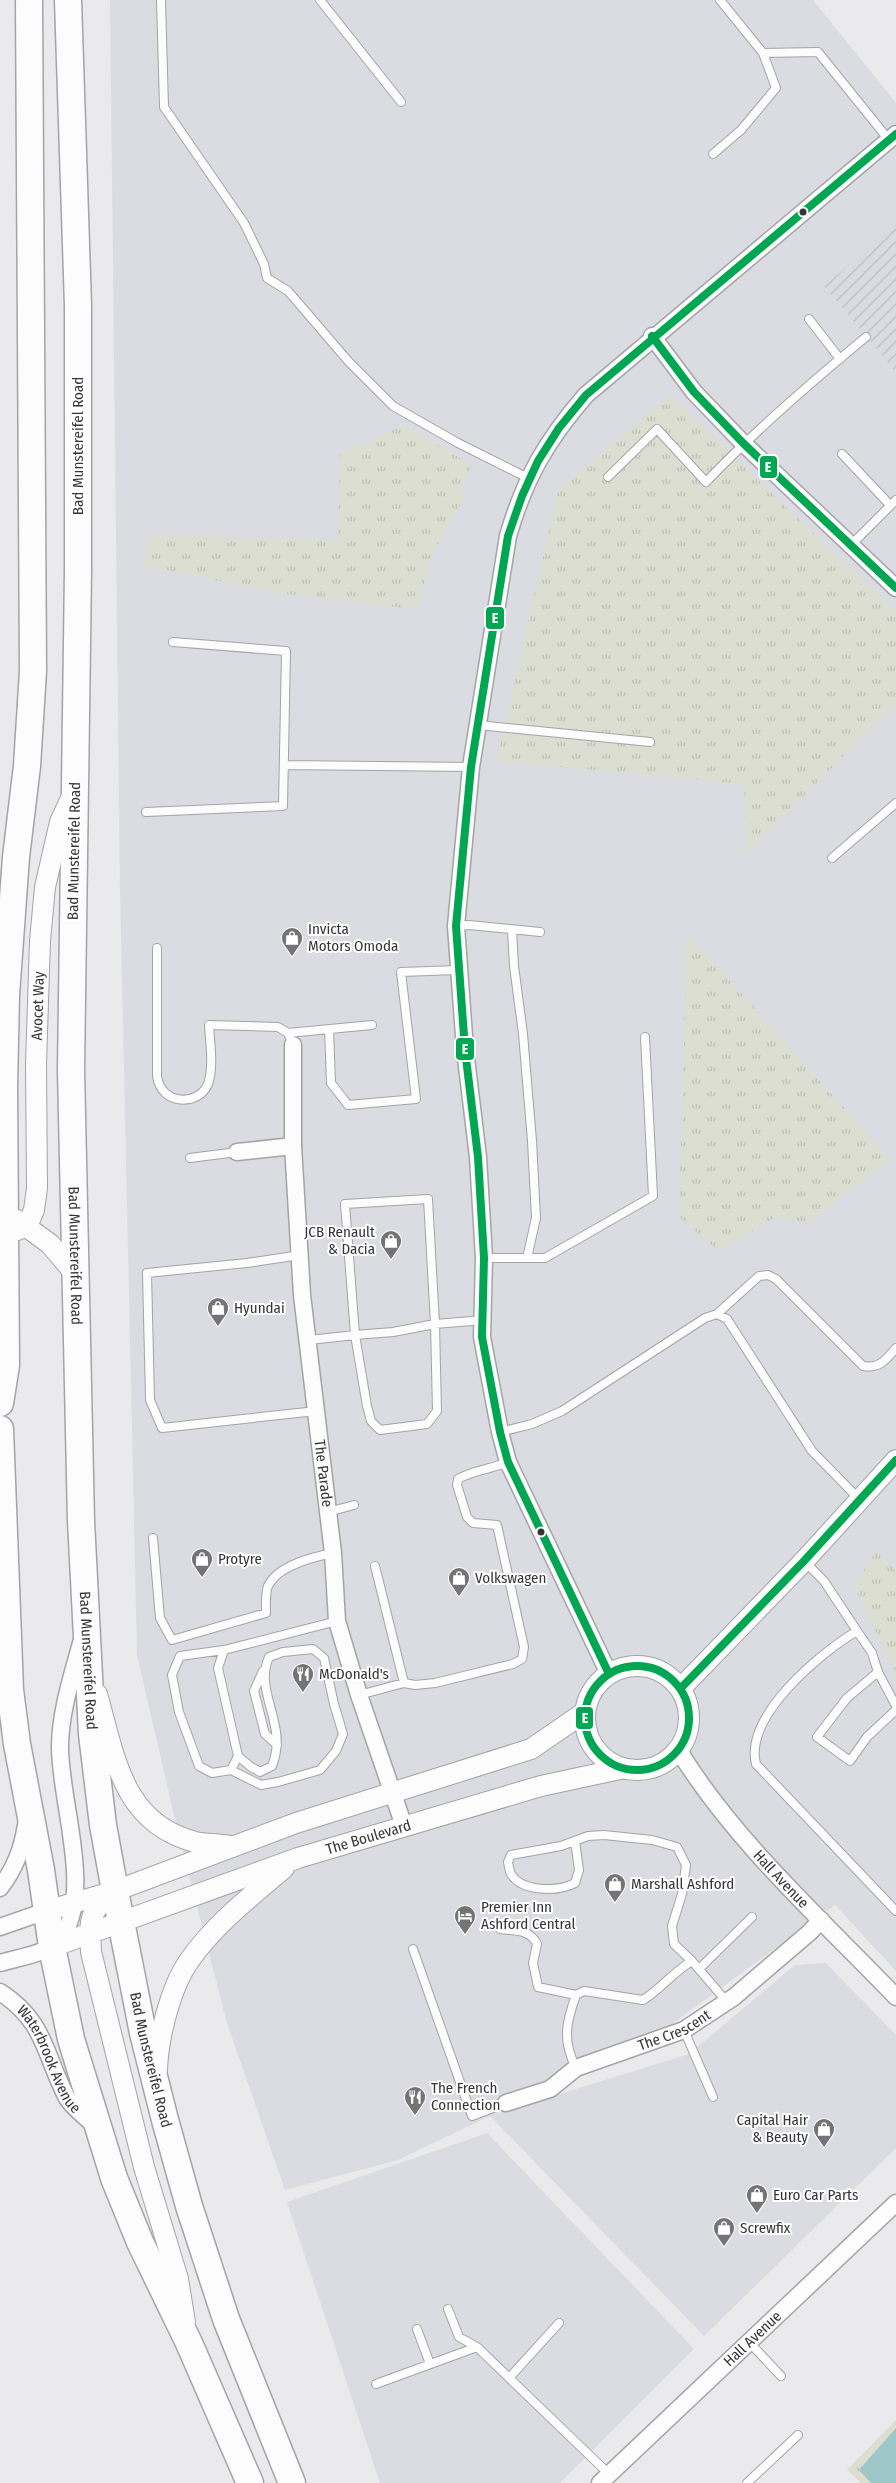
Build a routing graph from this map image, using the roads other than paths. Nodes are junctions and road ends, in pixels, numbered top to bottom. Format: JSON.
{"nodes":[{"id":1,"x":29,"y":0,"type":"edge"},
{"id":2,"x":68,"y":0,"type":"edge"},
{"id":3,"x":161,"y":0,"type":"edge"},
{"id":4,"x":320,"y":0,"type":"edge"},
{"id":5,"x":720,"y":0,"type":"edge"},
{"id":6,"x":763,"y":53,"type":"junction"},
{"id":7,"x":401,"y":102,"type":"dead end"},
{"id":8,"x":893,"y":137,"type":"edge"},
{"id":9,"x":713,"y":154,"type":"dead end"},
{"id":10,"x":809,"y":319,"type":"dead end"},
{"id":11,"x":652,"y":336,"type":"junction"},
{"id":12,"x":866,"y":337,"type":"dead end"},
{"id":13,"x":840,"y":358,"type":"junction"},
{"id":14,"x":743,"y":443,"type":"junction"},
{"id":15,"x":842,"y":454,"type":"dead end"},
{"id":16,"x":608,"y":476,"type":"dead end"},
{"id":17,"x":528,"y":478,"type":"junction"},
{"id":18,"x":893,"y":502,"type":"edge"},
{"id":19,"x":852,"y":545,"type":"junction"},
{"id":20,"x":896,"y":588,"type":"edge"},
{"id":21,"x":173,"y":642,"type":"dead end"},
{"id":22,"x":478,"y":725,"type":"junction"},
{"id":23,"x":650,"y":742,"type":"dead end"},
{"id":24,"x":284,"y":765,"type":"junction"},
{"id":25,"x":471,"y":767,"type":"junction"},
{"id":26,"x":75,"y":790,"type":"junction"},
{"id":27,"x":896,"y":803,"type":"edge"},
{"id":28,"x":146,"y":812,"type":"dead end"},
{"id":29,"x":832,"y":858,"type":"dead end"},
{"id":30,"x":456,"y":926,"type":"junction"},
{"id":31,"x":512,"y":930,"type":"junction"},
{"id":32,"x":540,"y":932,"type":"dead end"},
{"id":33,"x":157,"y":948,"type":"dead end"},
{"id":34,"x":458,"y":970,"type":"junction"},
{"id":35,"x":372,"y":1025,"type":"dead end"},
{"id":36,"x":329,"y":1029,"type":"junction"},
{"id":37,"x":645,"y":1037,"type":"dead end"},
{"id":38,"x":290,"y":1039,"type":"junction"},
{"id":39,"x":2,"y":1090,"type":"edge"},
{"id":40,"x":293,"y":1146,"type":"junction"},
{"id":41,"x":237,"y":1152,"type":"joint"},
{"id":42,"x":190,"y":1158,"type":"dead end"},
{"id":43,"x":8,"y":1224,"type":"edge"},
{"id":44,"x":300,"y":1255,"type":"junction"},
{"id":45,"x":484,"y":1258,"type":"junction"},
{"id":46,"x":527,"y":1258,"type":"junction"},
{"id":47,"x":76,"y":1275,"type":"junction"},
{"id":48,"x":717,"y":1314,"type":"junction"},
{"id":49,"x":484,"y":1320,"type":"junction"},
{"id":50,"x":435,"y":1324,"type":"junction"},
{"id":51,"x":355,"y":1335,"type":"junction"},
{"id":52,"x":309,"y":1340,"type":"junction"},
{"id":53,"x":896,"y":1348,"type":"edge"},
{"id":54,"x":0,"y":1403,"type":"edge"},
{"id":55,"x":316,"y":1411,"type":"junction"},
{"id":56,"x":0,"y":1429,"type":"edge"},
{"id":57,"x":500,"y":1432,"type":"junction"},
{"id":58,"x":896,"y":1460,"type":"edge"},
{"id":59,"x":508,"y":1462,"type":"junction"},
{"id":60,"x":859,"y":1499,"type":"junction"},
{"id":61,"x":354,"y":1505,"type":"dead end"},
{"id":62,"x":328,"y":1512,"type":"junction"},
{"id":63,"x":153,"y":1538,"type":"dead end"},
{"id":64,"x":333,"y":1553,"type":"junction"},
{"id":65,"x":804,"y":1561,"type":"junction"},
{"id":66,"x":375,"y":1566,"type":"dead end"},
{"id":67,"x":336,"y":1620,"type":"junction"},
{"id":68,"x":86,"y":1622,"type":"junction"},
{"id":69,"x":857,"y":1631,"type":"junction"},
{"id":70,"x":224,"y":1650,"type":"junction"},
{"id":71,"x":88,"y":1664,"type":"junction"},
{"id":72,"x":264,"y":1669,"type":"junction"},
{"id":73,"x":878,"y":1672,"type":"junction"},
{"id":74,"x":609,"y":1674,"type":"junction"},
{"id":75,"x":404,"y":1683,"type":"junction"},
{"id":76,"x":681,"y":1688,"type":"junction"},
{"id":77,"x":359,"y":1695,"type":"junction"},
{"id":78,"x":896,"y":1706,"type":"edge"},
{"id":79,"x":896,"y":1710,"type":"edge"},
{"id":80,"x":585,"y":1712,"type":"junction"},
{"id":81,"x":278,"y":1746,"type":"junction"},
{"id":82,"x":679,"y":1751,"type":"junction"},
{"id":83,"x":238,"y":1756,"type":"junction"},
{"id":84,"x":620,"y":1769,"type":"junction"},
{"id":85,"x":231,"y":1770,"type":"junction"},
{"id":86,"x":393,"y":1793,"type":"junction"},
{"id":87,"x":29,"y":1803,"type":"junction"},
{"id":88,"x":404,"y":1826,"type":"junction"},
{"id":89,"x":575,"y":1841,"type":"junction"},
{"id":90,"x":234,"y":1846,"type":"junction"},
{"id":91,"x":298,"y":1858,"type":"junction"},
{"id":92,"x":0,"y":1888,"type":"edge"},
{"id":93,"x":115,"y":1891,"type":"junction"},
{"id":94,"x":75,"y":1902,"type":"junction"},
{"id":95,"x":46,"y":1911,"type":"junction"},
{"id":96,"x":896,"y":1911,"type":"edge"},
{"id":97,"x":752,"y":1917,"type":"dead end"},
{"id":98,"x":821,"y":1920,"type":"junction"},
{"id":99,"x":121,"y":1924,"type":"junction"},
{"id":100,"x":0,"y":1928,"type":"edge"},
{"id":101,"x":500,"y":1929,"type":"dead end"},
{"id":102,"x":90,"y":1934,"type":"junction"},
{"id":103,"x":52,"y":1947,"type":"junction"},
{"id":104,"x":413,"y":1949,"type":"dead end"},
{"id":105,"x":692,"y":1961,"type":"junction"},
{"id":106,"x":0,"y":1962,"type":"edge"},
{"id":107,"x":699,"y":1969,"type":"junction"},
{"id":108,"x":0,"y":1992,"type":"edge"},
{"id":109,"x":576,"y":1995,"type":"junction"},
{"id":110,"x":896,"y":1996,"type":"edge"},
{"id":111,"x":727,"y":2002,"type":"junction"},
{"id":112,"x":684,"y":2030,"type":"junction"},
{"id":113,"x":576,"y":2068,"type":"junction"},
{"id":114,"x":157,"y":2089,"type":"junction"},
{"id":115,"x":713,"y":2096,"type":"dead end"},
{"id":116,"x":506,"y":2103,"type":"joint"},
{"id":117,"x":98,"y":2129,"type":"junction"},
{"id":118,"x":896,"y":2203,"type":"edge"},
{"id":119,"x":448,"y":2308,"type":"dead end"},
{"id":120,"x":559,"y":2323,"type":"dead end"},
{"id":121,"x":417,"y":2329,"type":"dead end"},
{"id":122,"x":749,"y":2342,"type":"junction"},
{"id":123,"x":189,"y":2343,"type":"junction"},
{"id":124,"x":477,"y":2347,"type":"junction"},
{"id":125,"x":430,"y":2364,"type":"junction"},
{"id":126,"x":782,"y":2376,"type":"dead end"},
{"id":127,"x":509,"y":2378,"type":"junction"},
{"id":128,"x":376,"y":2384,"type":"dead end"},
{"id":129,"x":798,"y":2435,"type":"dead end"},
{"id":130,"x":609,"y":2480,"type":"edge"},
{"id":131,"x":250,"y":2483,"type":"edge"},
{"id":132,"x":292,"y":2483,"type":"edge"},
{"id":133,"x":747,"y":2483,"type":"edge"}],
"edges":[{"from":1,"to":39,"type":"highway"},
{"from":2,"to":26,"type":"highway","name":"Bad Munstereifel Road"},
{"from":3,"to":17,"type":"lane"},
{"from":4,"to":7,"type":"lane"},
{"from":5,"to":6,"type":"lane"},
{"from":6,"to":8,"type":"lane"},
{"from":6,"to":9,"type":"lane"},
{"from":8,"to":11,"type":"street"},
{"from":10,"to":13,"type":"lane"},
{"from":11,"to":14,"type":"street"},
{"from":11,"to":17,"type":"street"},
{"from":12,"to":13,"type":"lane"},
{"from":13,"to":14,"type":"lane"},
{"from":14,"to":16,"type":"lane"},
{"from":14,"to":19,"type":"street"},
{"from":15,"to":18,"type":"lane"},
{"from":17,"to":22,"type":"street"},
{"from":18,"to":19,"type":"lane"},
{"from":19,"to":20,"type":"street"},
{"from":21,"to":24,"type":"lane"},
{"from":22,"to":23,"type":"lane"},
{"from":22,"to":25,"type":"street"},
{"from":24,"to":25,"type":"lane"},
{"from":24,"to":28,"type":"lane"},
{"from":25,"to":30,"type":"street"},
{"from":26,"to":43,"type":"street","name":"Avocet Way"},
{"from":26,"to":47,"type":"highway","name":"Bad Munstereifel Road"},
{"from":27,"to":29,"type":"lane"},
{"from":30,"to":31,"type":"lane"},
{"from":30,"to":34,"type":"street"},
{"from":31,"to":32,"type":"lane"},
{"from":31,"to":46,"type":"lane"},
{"from":33,"to":38,"type":"lane"},
{"from":34,"to":36,"type":"lane"},
{"from":34,"to":45,"type":"street"},
{"from":35,"to":36,"type":"lane"},
{"from":36,"to":38,"type":"lane"},
{"from":37,"to":46,"type":"lane"},
{"from":38,"to":40,"type":"street","name":"The Parade"},
{"from":39,"to":43,"type":"highway"},
{"from":40,"to":41,"type":"street"},
{"from":40,"to":44,"type":"street","name":"The Parade"},
{"from":41,"to":42,"type":"lane"},
{"from":43,"to":47,"type":"street"},
{"from":43,"to":54,"type":"highway"},
{"from":44,"to":52,"type":"street","name":"The Parade"},
{"from":44,"to":55,"type":"lane"},
{"from":45,"to":46,"type":"lane"},
{"from":45,"to":49,"type":"street"},
{"from":47,"to":68,"type":"highway","name":"Bad Munstereifel Road"},
{"from":48,"to":53,"type":"lane"},
{"from":48,"to":57,"type":"lane"},
{"from":48,"to":60,"type":"lane"},
{"from":49,"to":50,"type":"lane"},
{"from":49,"to":57,"type":"street"},
{"from":50,"to":51,"type":"lane"},
{"from":50,"to":51,"type":"lane"},
{"from":50,"to":51,"type":"lane"},
{"from":51,"to":52,"type":"lane"},
{"from":52,"to":55,"type":"street","name":"The Parade"},
{"from":55,"to":62,"type":"street","name":"The Parade"},
{"from":56,"to":87,"type":"highway"},
{"from":57,"to":59,"type":"street"},
{"from":58,"to":60,"type":"street"},
{"from":59,"to":74,"type":"street"},
{"from":59,"to":75,"type":"lane"},
{"from":60,"to":65,"type":"street"},
{"from":61,"to":62,"type":"lane"},
{"from":62,"to":64,"type":"street","name":"The Parade"},
{"from":63,"to":64,"type":"lane"},
{"from":64,"to":67,"type":"street","name":"The Parade"},
{"from":65,"to":69,"type":"lane"},
{"from":65,"to":76,"type":"street"},
{"from":66,"to":75,"type":"lane"},
{"from":67,"to":70,"type":"lane"},
{"from":67,"to":77,"type":"street","name":"The Parade"},
{"from":68,"to":71,"type":"highway","name":"Bad Munstereifel Road"},
{"from":68,"to":94,"type":"street"},
{"from":69,"to":73,"type":"lane"},
{"from":69,"to":96,"type":"lane"},
{"from":70,"to":83,"type":"lane"},
{"from":70,"to":85,"type":"lane"},
{"from":71,"to":90,"type":"street"},
{"from":71,"to":93,"type":"highway","name":"Bad Munstereifel Road"},
{"from":72,"to":81,"type":"lane"},
{"from":72,"to":81,"type":"lane"},
{"from":72,"to":85,"type":"lane"},
{"from":73,"to":78,"type":"lane"},
{"from":73,"to":79,"type":"lane"},
{"from":74,"to":76,"type":"street"},
{"from":74,"to":80,"type":"street"},
{"from":75,"to":77,"type":"lane"},
{"from":76,"to":82,"type":"street"},
{"from":77,"to":86,"type":"street","name":"The Parade"},
{"from":80,"to":84,"type":"street"},
{"from":80,"to":86,"type":"street"},
{"from":81,"to":83,"type":"lane"},
{"from":82,"to":84,"type":"street"},
{"from":82,"to":98,"type":"street","name":"Hall Avenue"},
{"from":83,"to":85,"type":"lane"},
{"from":84,"to":88,"type":"street","name":"The Boulevard"},
{"from":86,"to":88,"type":"street","name":"The Parade"},
{"from":86,"to":90,"type":"street"},
{"from":87,"to":92,"type":"street"},
{"from":87,"to":95,"type":"highway"},
{"from":88,"to":91,"type":"street","name":"The Boulevard"},
{"from":89,"to":89,"type":"lane"},
{"from":89,"to":105,"type":"lane"},
{"from":90,"to":93,"type":"street"},
{"from":91,"to":99,"type":"street","name":"The Boulevard"},
{"from":91,"to":114,"type":"street"},
{"from":93,"to":94,"type":"street"},
{"from":93,"to":99,"type":"highway","name":"Bad Munstereifel Road"},
{"from":93,"to":102,"type":"street"},
{"from":94,"to":95,"type":"street"},
{"from":94,"to":103,"type":"street"},
{"from":95,"to":100,"type":"street"},
{"from":95,"to":103,"type":"highway"},
{"from":97,"to":107,"type":"lane"},
{"from":98,"to":110,"type":"street","name":"Hall Avenue"},
{"from":98,"to":111,"type":"street","name":"The Crescent"},
{"from":99,"to":102,"type":"street","name":"The Boulevard"},
{"from":99,"to":114,"type":"highway","name":"Bad Munstereifel Road"},
{"from":101,"to":109,"type":"lane"},
{"from":102,"to":103,"type":"street","name":"The Boulevard"},
{"from":102,"to":123,"type":"street"},
{"from":103,"to":106,"type":"street"},
{"from":103,"to":117,"type":"highway"},
{"from":104,"to":116,"type":"lane"},
{"from":105,"to":107,"type":"lane"},
{"from":105,"to":109,"type":"lane"},
{"from":107,"to":111,"type":"lane"},
{"from":108,"to":117,"type":"street","name":"Waterbrook Avenue"},
{"from":109,"to":113,"type":"lane"},
{"from":111,"to":112,"type":"street","name":"The Crescent"},
{"from":112,"to":113,"type":"street","name":"The Crescent"},
{"from":112,"to":115,"type":"lane"},
{"from":113,"to":116,"type":"street","name":"The Crescent"},
{"from":114,"to":132,"type":"highway","name":"Bad Munstereifel Road"},
{"from":117,"to":123,"type":"highway"},
{"from":118,"to":122,"type":"street","name":"Hall Avenue"},
{"from":119,"to":124,"type":"lane"},
{"from":120,"to":127,"type":"lane"},
{"from":121,"to":125,"type":"lane"},
{"from":122,"to":126,"type":"lane"},
{"from":122,"to":130,"type":"street","name":"Hall Avenue"},
{"from":123,"to":131,"type":"highway"},
{"from":124,"to":125,"type":"lane"},
{"from":124,"to":127,"type":"lane"},
{"from":125,"to":128,"type":"lane"},
{"from":127,"to":130,"type":"lane"},
{"from":129,"to":133,"type":"lane"}]}
